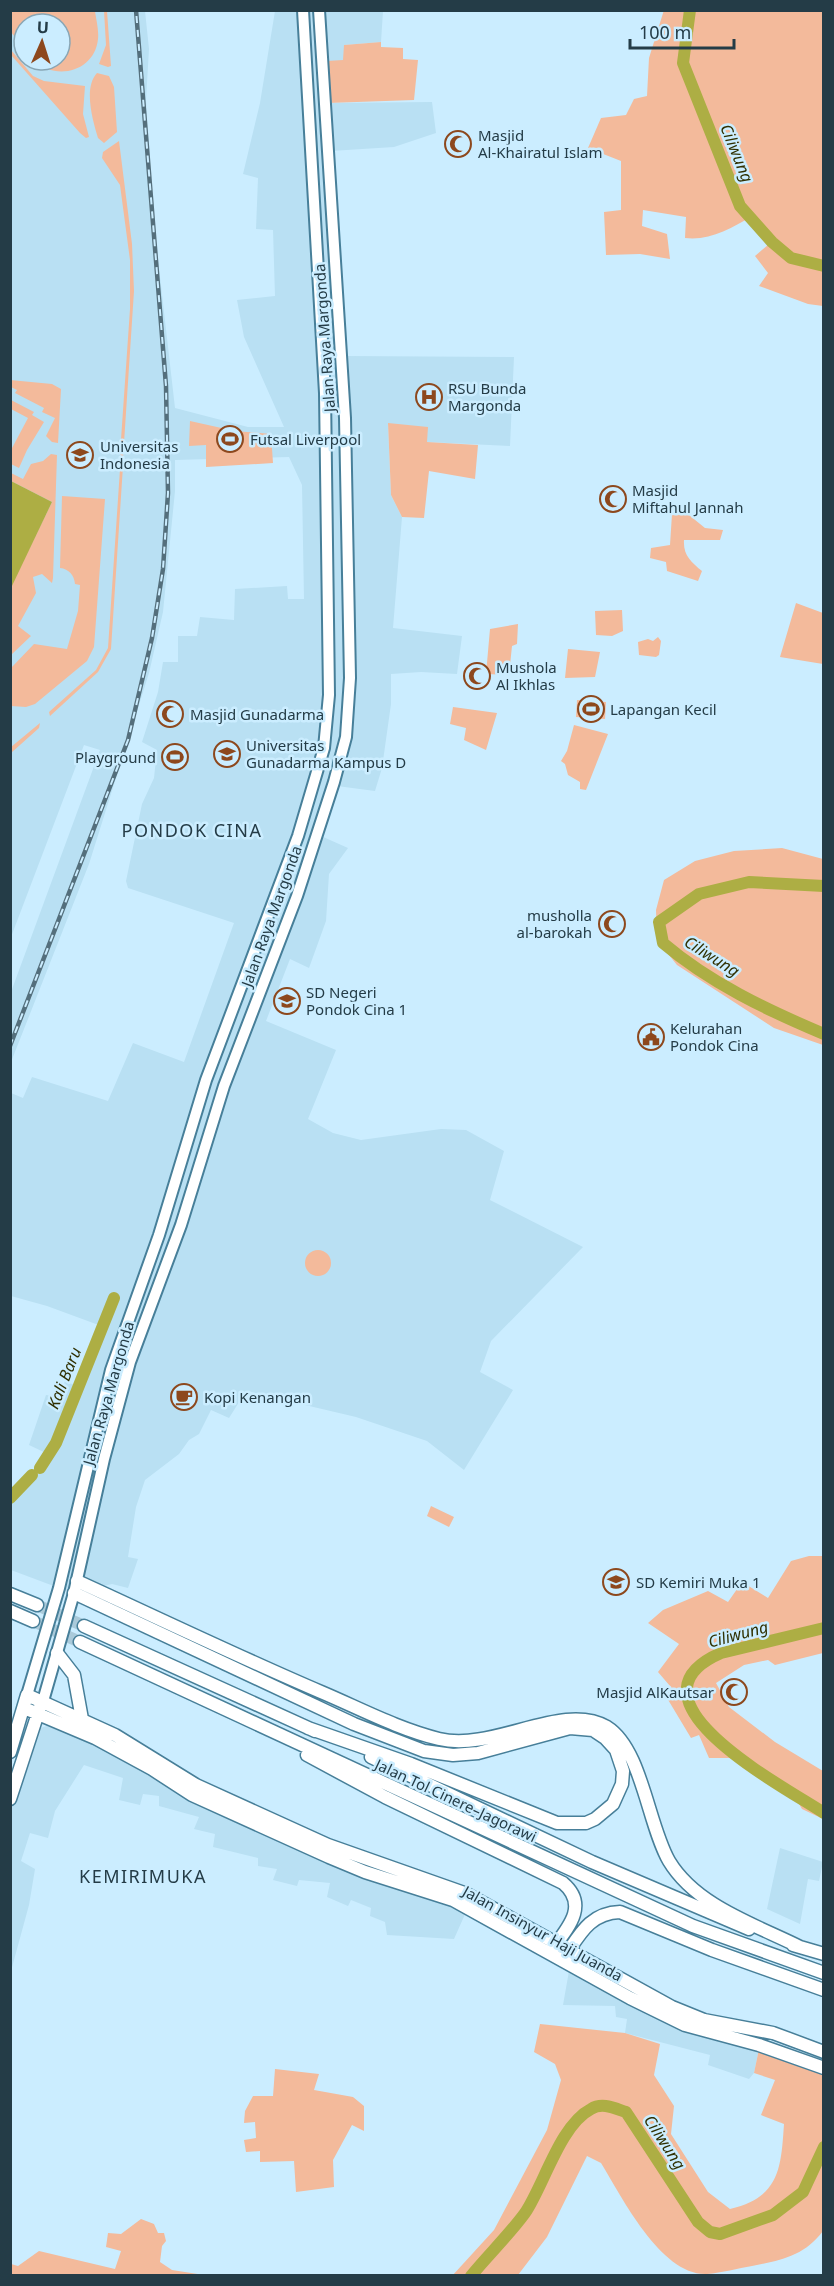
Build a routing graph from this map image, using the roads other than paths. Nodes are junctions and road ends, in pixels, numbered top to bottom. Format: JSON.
{"nodes":[{"id":1,"x":303,"y":10,"type":"edge"},
{"id":2,"x":319,"y":10,"type":"edge"},
{"id":3,"x":333,"y":237,"type":"junction"},
{"id":4,"x":315,"y":239,"type":"junction"},
{"id":5,"x":316,"y":251,"type":"junction"},
{"id":6,"x":334,"y":254,"type":"junction"},
{"id":7,"x":130,"y":1317,"type":"junction"},
{"id":8,"x":144,"y":1321,"type":"junction"},
{"id":9,"x":76,"y":1587,"type":"junction"},
{"id":10,"x":10,"y":1594,"type":"edge"},
{"id":11,"x":38,"y":1605,"type":"tunnel mouth"},
{"id":12,"x":10,"y":1611,"type":"edge"},
{"id":13,"x":33,"y":1621,"type":"tunnel mouth"},
{"id":14,"x":84,"y":1626,"type":"tunnel mouth"},
{"id":15,"x":80,"y":1642,"type":"tunnel mouth"},
{"id":16,"x":57,"y":1653,"type":"junction"},
{"id":17,"x":124,"y":1662,"type":"junction"},
{"id":18,"x":27,"y":1695,"type":"junction"},
{"id":19,"x":42,"y":1701,"type":"junction"},
{"id":20,"x":24,"y":1708,"type":"junction"},
{"id":21,"x":38,"y":1714,"type":"junction"},
{"id":22,"x":82,"y":1719,"type":"junction"},
{"id":23,"x":308,"y":1728,"type":"junction"},
{"id":24,"x":10,"y":1752,"type":"edge"},
{"id":25,"x":10,"y":1800,"type":"edge"},
{"id":26,"x":553,"y":1948,"type":"junction"},
{"id":27,"x":803,"y":1948,"type":"junction"},
{"id":28,"x":824,"y":1954,"type":"edge"},
{"id":29,"x":565,"y":1955,"type":"junction"},
{"id":30,"x":824,"y":1973,"type":"edge"},
{"id":31,"x":824,"y":1990,"type":"edge"},
{"id":32,"x":824,"y":2052,"type":"edge"},
{"id":33,"x":824,"y":2068,"type":"edge"}],
"edges":[{"from":1,"to":4,"type":"main road","name":"Jalan Raya Margonda"},
{"from":2,"to":3,"type":"main road","name":"Jalan Raya Margonda"},
{"from":3,"to":4,"type":"main road"},
{"from":3,"to":6,"type":"main road","name":"Jalan Raya Margonda"},
{"from":4,"to":5,"type":"main road","name":"Jalan Raya Margonda"},
{"from":5,"to":6,"type":"main road"},
{"from":5,"to":7,"type":"main road","name":"Jalan Raya Margonda"},
{"from":6,"to":8,"type":"main road","name":"Jalan Raya Margonda"},
{"from":7,"to":8,"type":"main road"},
{"from":7,"to":18,"type":"main road","name":"Jalan Raya Margonda"},
{"from":8,"to":9,"type":"main road","name":"Jalan Raya Margonda"},
{"from":9,"to":16,"type":"main road","name":"Jalan Raya Margonda"},
{"from":9,"to":23,"type":"highway"},
{"from":9,"to":27,"type":"highway"},
{"from":10,"to":11,"type":"highway"},
{"from":12,"to":13,"type":"highway"},
{"from":14,"to":23,"type":"highway","name":"Jalan Tol Cinere–Jagorawi"},
{"from":15,"to":17,"type":"highway","name":"Jalan Tol Cinere–Jagorawi"},
{"from":16,"to":19,"type":"main road","name":"Jalan Raya Margonda"},
{"from":16,"to":22,"type":"highway"},
{"from":17,"to":26,"type":"highway"},
{"from":17,"to":30,"type":"highway","name":"Jalan Tol Cinere–Jagorawi"},
{"from":18,"to":19,"type":"highway","name":"Jalan Insinyur Haji Juanda"},
{"from":18,"to":20,"type":"highway","name":"Jalan Raya Margonda"},
{"from":19,"to":21,"type":"highway","name":"Jalan Raya Margonda"},
{"from":19,"to":22,"type":"highway","name":"Jalan Insinyur Haji Juanda"},
{"from":20,"to":21,"type":"highway","name":"Jalan Insinyur Haji Juanda"},
{"from":20,"to":24,"type":"highway","name":"Jalan Raya Margonda"},
{"from":21,"to":25,"type":"highway","name":"Jalan Raya Margonda"},
{"from":21,"to":26,"type":"highway","name":"Jalan Insinyur Haji Juanda"},
{"from":22,"to":26,"type":"highway","name":"Jalan Insinyur Haji Juanda"},
{"from":23,"to":27,"type":"highway","name":"Jalan Tol Cinere–Jagorawi"},
{"from":26,"to":29,"type":"highway","name":"Jalan Insinyur Haji Juanda"},
{"from":27,"to":28,"type":"highway","name":"Jalan Tol Cinere–Jagorawi"},
{"from":29,"to":31,"type":"highway"},
{"from":29,"to":32,"type":"highway","name":"Jalan Insinyur Haji Juanda"},
{"from":29,"to":33,"type":"highway","name":"Jalan Insinyur Haji Juanda"}]}
